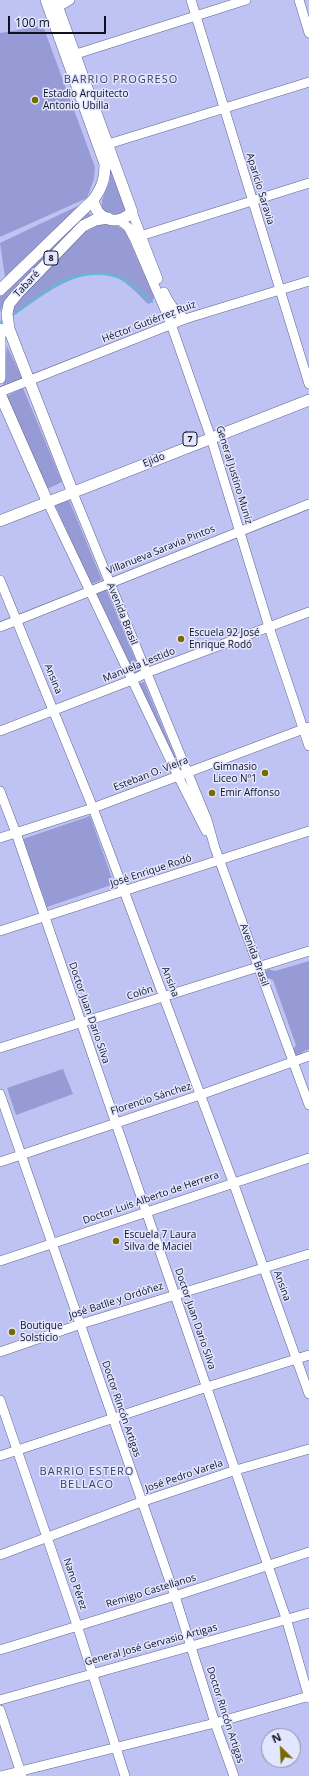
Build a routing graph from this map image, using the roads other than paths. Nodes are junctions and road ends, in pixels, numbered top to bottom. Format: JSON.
{"nodes":[{"id":1,"x":46,"y":0,"type":"edge"},
{"id":2,"x":70,"y":0,"type":"edge"},
{"id":3,"x":191,"y":0,"type":"edge"},
{"id":4,"x":246,"y":0,"type":"edge"},
{"id":5,"x":299,"y":0,"type":"edge"},
{"id":6,"x":55,"y":6,"type":"edge"},
{"id":7,"x":196,"y":16,"type":"junction"},
{"id":8,"x":309,"y":33,"type":"edge"},
{"id":9,"x":71,"y":56,"type":"junction"},
{"id":10,"x":309,"y":82,"type":"edge"},
{"id":11,"x":224,"y":108,"type":"junction"},
{"id":12,"x":104,"y":146,"type":"junction"},
{"id":13,"x":309,"y":183,"type":"edge"},
{"id":14,"x":93,"y":200,"type":"junction"},
{"id":15,"x":252,"y":200,"type":"junction"},
{"id":16,"x":132,"y":212,"type":"junction"},
{"id":17,"x":113,"y":219,"type":"junction"},
{"id":18,"x":138,"y":237,"type":"junction"},
{"id":19,"x":309,"y":280,"type":"edge"},
{"id":20,"x":0,"y":290,"type":"edge"},
{"id":21,"x":280,"y":290,"type":"junction"},
{"id":22,"x":185,"y":319,"type":"junction"},
{"id":23,"x":171,"y":324,"type":"junction"},
{"id":24,"x":3,"y":329,"type":"edge"},
{"id":25,"x":0,"y":378,"type":"edge"},
{"id":26,"x":28,"y":380,"type":"junction"},
{"id":27,"x":309,"y":384,"type":"edge"},
{"id":28,"x":0,"y":393,"type":"edge"},
{"id":29,"x":309,"y":393,"type":"edge"},
{"id":30,"x":309,"y":400,"type":"edge"},
{"id":31,"x":210,"y":435,"type":"junction"},
{"id":32,"x":72,"y":489,"type":"junction"},
{"id":33,"x":46,"y":499,"type":"junction"},
{"id":34,"x":309,"y":504,"type":"edge"},
{"id":35,"x":0,"y":513,"type":"edge"},
{"id":36,"x":0,"y":521,"type":"edge"},
{"id":37,"x":240,"y":530,"type":"junction"},
{"id":38,"x":0,"y":580,"type":"edge"},
{"id":39,"x":109,"y":584,"type":"junction"},
{"id":40,"x":90,"y":592,"type":"junction"},
{"id":41,"x":309,"y":612,"type":"edge"},
{"id":42,"x":17,"y":621,"type":"junction"},
{"id":43,"x":0,"y":627,"type":"edge"},
{"id":44,"x":270,"y":627,"type":"junction"},
{"id":45,"x":146,"y":673,"type":"junction"},
{"id":46,"x":132,"y":680,"type":"junction"},
{"id":47,"x":54,"y":710,"type":"junction"},
{"id":48,"x":306,"y":728,"type":"edge"},
{"id":49,"x":0,"y":731,"type":"edge"},
{"id":50,"x":309,"y":746,"type":"edge"},
{"id":51,"x":187,"y":772,"type":"junction"},
{"id":52,"x":178,"y":776,"type":"junction"},
{"id":53,"x":0,"y":791,"type":"edge"},
{"id":54,"x":93,"y":808,"type":"junction"},
{"id":55,"x":309,"y":831,"type":"edge"},
{"id":56,"x":16,"y":833,"type":"junction"},
{"id":57,"x":0,"y":838,"type":"edge"},
{"id":58,"x":215,"y":848,"type":"junction"},
{"id":59,"x":220,"y":860,"type":"junction"},
{"id":60,"x":124,"y":891,"type":"junction"},
{"id":61,"x":44,"y":917,"type":"junction"},
{"id":62,"x":0,"y":931,"type":"edge"},
{"id":63,"x":309,"y":951,"type":"edge"},
{"id":64,"x":259,"y":967,"type":"junction"},
{"id":65,"x":164,"y":997,"type":"junction"},
{"id":66,"x":81,"y":1022,"type":"junction"},
{"id":67,"x":0,"y":1048,"type":"edge"},
{"id":68,"x":309,"y":1056,"type":"edge"},
{"id":69,"x":293,"y":1061,"type":"junction"},
{"id":70,"x":0,"y":1094,"type":"edge"},
{"id":71,"x":200,"y":1095,"type":"junction"},
{"id":72,"x":309,"y":1105,"type":"edge"},
{"id":73,"x":116,"y":1122,"type":"junction"},
{"id":74,"x":22,"y":1154,"type":"junction"},
{"id":75,"x":309,"y":1158,"type":"edge"},
{"id":76,"x":0,"y":1162,"type":"edge"},
{"id":77,"x":233,"y":1182,"type":"junction"},
{"id":78,"x":147,"y":1211,"type":"junction"},
{"id":79,"x":52,"y":1243,"type":"junction"},
{"id":80,"x":309,"y":1254,"type":"edge"},
{"id":81,"x":0,"y":1260,"type":"edge"},
{"id":82,"x":264,"y":1267,"type":"junction"},
{"id":83,"x":175,"y":1294,"type":"junction"},
{"id":84,"x":81,"y":1324,"type":"junction"},
{"id":85,"x":0,"y":1352,"type":"edge"},
{"id":86,"x":309,"y":1355,"type":"edge"},
{"id":87,"x":297,"y":1358,"type":"junction"},
{"id":88,"x":206,"y":1387,"type":"junction"},
{"id":89,"x":309,"y":1394,"type":"edge"},
{"id":90,"x":0,"y":1400,"type":"edge"},
{"id":91,"x":112,"y":1418,"type":"junction"},
{"id":92,"x":309,"y":1449,"type":"edge"},
{"id":93,"x":18,"y":1450,"type":"junction"},
{"id":94,"x":0,"y":1456,"type":"edge"},
{"id":95,"x":236,"y":1470,"type":"junction"},
{"id":96,"x":141,"y":1502,"type":"junction"},
{"id":97,"x":47,"y":1538,"type":"junction"},
{"id":98,"x":309,"y":1552,"type":"edge"},
{"id":99,"x":0,"y":1555,"type":"edge"},
{"id":100,"x":268,"y":1565,"type":"junction"},
{"id":101,"x":175,"y":1596,"type":"junction"},
{"id":102,"x":309,"y":1613,"type":"edge"},
{"id":103,"x":286,"y":1618,"type":"junction"},
{"id":104,"x":77,"y":1625,"type":"junction"},
{"id":105,"x":191,"y":1646,"type":"junction"},
{"id":106,"x":0,"y":1650,"type":"edge"},
{"id":107,"x":92,"y":1673,"type":"junction"},
{"id":108,"x":309,"y":1696,"type":"edge"},
{"id":109,"x":0,"y":1700,"type":"edge"},
{"id":110,"x":0,"y":1710,"type":"edge"},
{"id":111,"x":215,"y":1723,"type":"junction"},
{"id":112,"x":115,"y":1748,"type":"junction"},
{"id":113,"x":21,"y":1773,"type":"edge"},
{"id":114,"x":1,"y":1776,"type":"edge"},
{"id":115,"x":125,"y":1776,"type":"edge"},
{"id":116,"x":234,"y":1776,"type":"edge"}],
"edges":[{"from":1,"to":6,"type":"main road","number":"8"},
{"from":2,"to":6,"type":"street"},
{"from":3,"to":7,"type":"street","name":"Aparicio Saravia"},
{"from":4,"to":7,"type":"street"},
{"from":5,"to":8,"type":"street"},
{"from":6,"to":9,"type":"main road","number":"8"},
{"from":7,"to":9,"type":"street"},
{"from":7,"to":11,"type":"street","name":"Aparicio Saravia"},
{"from":9,"to":12,"type":"main road","number":"8"},
{"from":10,"to":11,"type":"street"},
{"from":11,"to":12,"type":"street"},
{"from":11,"to":15,"type":"street","name":"Aparicio Saravia"},
{"from":12,"to":14,"type":"main road","number":"8"},
{"from":12,"to":16,"type":"main road","number":"8"},
{"from":13,"to":15,"type":"street"},
{"from":14,"to":17,"type":"main road"},
{"from":14,"to":20,"type":"main road","name":"Tabaré","number":"8"},
{"from":15,"to":18,"type":"street"},
{"from":15,"to":21,"type":"street","name":"Aparicio Saravia"},
{"from":16,"to":17,"type":"main road","number":"8"},
{"from":16,"to":18,"type":"street","name":"General Justino Muniz"},
{"from":17,"to":18,"type":"street","name":"General Justino Muniz"},
{"from":17,"to":24,"type":"main road","name":"Tabaré","number":"8"},
{"from":18,"to":22,"type":"street","name":"General Justino Muniz"},
{"from":18,"to":23,"type":"street","name":"General Justino Muniz"},
{"from":19,"to":21,"type":"street","name":"Héctor Gutiérrez Ruiz"},
{"from":21,"to":22,"type":"street","name":"Héctor Gutiérrez Ruiz"},
{"from":21,"to":27,"type":"street","name":"Aparicio Saravia"},
{"from":22,"to":23,"type":"street","name":"Héctor Gutiérrez Ruiz"},
{"from":23,"to":26,"type":"street","name":"Héctor Gutiérrez Ruiz"},
{"from":23,"to":31,"type":"street","name":"General Justino Muniz"},
{"from":24,"to":25,"type":"main road","name":"Tabaré","number":"8"},
{"from":24,"to":26,"type":"main road","name":"Tabaré","number":"8"},
{"from":26,"to":28,"type":"street","name":"Héctor Gutiérrez Ruiz"},
{"from":26,"to":32,"type":"main road","name":"Avenida Brasil","number":"8"},
{"from":28,"to":33,"type":"main road","name":"Avenida Brasil"},
{"from":29,"to":31,"type":"main road","name":"Ejido","number":"7"},
{"from":30,"to":31,"type":"main road","name":"Ejido","number":"7"},
{"from":31,"to":32,"type":"main road","name":"Ejido","number":"7"},
{"from":31,"to":37,"type":"street","name":"General Justino Muniz"},
{"from":32,"to":33,"type":"main road","name":"Ejido","number":"7"},
{"from":32,"to":39,"type":"street","name":"Avenida Brasil"},
{"from":33,"to":35,"type":"main road","name":"Ejido","number":"7"},
{"from":33,"to":36,"type":"main road","name":"Ejido","number":"7"},
{"from":33,"to":40,"type":"street","name":"Avenida Brasil"},
{"from":34,"to":37,"type":"street","name":"Villanueva Saravia Pintos"},
{"from":37,"to":39,"type":"street","name":"Villanueva Saravia Pintos"},
{"from":37,"to":44,"type":"street","name":"General Justino Muniz"},
{"from":38,"to":42,"type":"street","name":"Ansina"},
{"from":39,"to":40,"type":"street","name":"Villanueva Saravia Pintos"},
{"from":39,"to":45,"type":"street","name":"Avenida Brasil"},
{"from":40,"to":42,"type":"street","name":"Villanueva Saravia Pintos"},
{"from":40,"to":46,"type":"street","name":"Avenida Brasil"},
{"from":41,"to":44,"type":"street","name":"Manuela Lestido"},
{"from":42,"to":43,"type":"street","name":"Villanueva Saravia Pintos"},
{"from":42,"to":47,"type":"street","name":"Ansina"},
{"from":44,"to":45,"type":"street","name":"Manuela Lestido"},
{"from":44,"to":48,"type":"street","name":"General Justino Muniz"},
{"from":45,"to":46,"type":"street","name":"Manuela Lestido"},
{"from":45,"to":51,"type":"street","name":"Avenida Brasil"},
{"from":46,"to":47,"type":"street","name":"Manuela Lestido"},
{"from":46,"to":52,"type":"street","name":"Avenida Brasil"},
{"from":47,"to":49,"type":"street","name":"Manuela Lestido"},
{"from":47,"to":54,"type":"street","name":"Ansina"},
{"from":48,"to":50,"type":"street","name":"General Justino Muniz"},
{"from":48,"to":51,"type":"street","name":"Esteban O. Vieira"},
{"from":51,"to":52,"type":"street","name":"Esteban O. Vieira"},
{"from":51,"to":58,"type":"street","name":"Avenida Brasil"},
{"from":52,"to":54,"type":"street","name":"Esteban O. Vieira"},
{"from":52,"to":58,"type":"street","name":"Avenida Brasil"},
{"from":53,"to":56,"type":"street","name":"Doctor Juan Dario Silva"},
{"from":54,"to":56,"type":"street","name":"Esteban O. Vieira"},
{"from":54,"to":60,"type":"street","name":"Ansina"},
{"from":55,"to":59,"type":"street","name":"José Enrique Rodó"},
{"from":56,"to":57,"type":"street","name":"Esteban O. Vieira"},
{"from":56,"to":61,"type":"street","name":"Doctor Juan Dario Silva"},
{"from":58,"to":59,"type":"street","name":"Avenida Brasil"},
{"from":59,"to":60,"type":"street","name":"José Enrique Rodó"},
{"from":59,"to":64,"type":"street","name":"Avenida Brasil"},
{"from":60,"to":61,"type":"street","name":"José Enrique Rodó"},
{"from":60,"to":65,"type":"street","name":"Ansina"},
{"from":61,"to":62,"type":"street","name":"José Enrique Rodó"},
{"from":61,"to":66,"type":"street","name":"Doctor Juan Dario Silva"},
{"from":63,"to":64,"type":"street","name":"Colón"},
{"from":64,"to":65,"type":"street","name":"Colón"},
{"from":64,"to":69,"type":"street","name":"Avenida Brasil"},
{"from":65,"to":66,"type":"street","name":"Colón"},
{"from":65,"to":71,"type":"street","name":"Ansina"},
{"from":66,"to":67,"type":"street","name":"Colón"},
{"from":66,"to":73,"type":"street","name":"Doctor Juan Dario Silva"},
{"from":68,"to":69,"type":"street","name":"Florencio Sánchez"},
{"from":69,"to":71,"type":"street","name":"Florencio Sánchez"},
{"from":69,"to":72,"type":"street","name":"Avenida Brasil"},
{"from":70,"to":74,"type":"street","name":"Doctor Rincón Artigas"},
{"from":71,"to":73,"type":"street","name":"Florencio Sánchez"},
{"from":71,"to":77,"type":"street","name":"Ansina"},
{"from":73,"to":74,"type":"street","name":"Florencio Sánchez"},
{"from":73,"to":78,"type":"street","name":"Doctor Juan Dario Silva"},
{"from":74,"to":76,"type":"street","name":"Florencio Sánchez"},
{"from":74,"to":79,"type":"street","name":"Doctor Rincón Artigas"},
{"from":75,"to":77,"type":"street","name":"Doctor Luis Alberto de Herrera"},
{"from":77,"to":78,"type":"street","name":"Doctor Luis Alberto de Herrera"},
{"from":77,"to":82,"type":"street","name":"Ansina"},
{"from":78,"to":79,"type":"street","name":"Doctor Luis Alberto de Herrera"},
{"from":78,"to":83,"type":"street","name":"Doctor Juan Dario Silva"},
{"from":79,"to":81,"type":"street","name":"Doctor Luis Alberto de Herrera"},
{"from":79,"to":84,"type":"street","name":"Doctor Rincón Artigas"},
{"from":80,"to":82,"type":"street","name":"José Batlle y Ordóñez"},
{"from":82,"to":83,"type":"street","name":"José Batlle y Ordóñez"},
{"from":82,"to":87,"type":"street","name":"Ansina"},
{"from":83,"to":84,"type":"street","name":"José Batlle y Ordóñez"},
{"from":83,"to":88,"type":"street","name":"Doctor Juan Dario Silva"},
{"from":84,"to":85,"type":"street","name":"José Batlle y Ordóñez"},
{"from":84,"to":91,"type":"street","name":"Doctor Rincón Artigas"},
{"from":86,"to":87,"type":"street"},
{"from":87,"to":88,"type":"street"},
{"from":87,"to":89,"type":"street","name":"Ansina"},
{"from":88,"to":91,"type":"street"},
{"from":88,"to":95,"type":"street","name":"Doctor Juan Dario Silva"},
{"from":90,"to":93,"type":"street","name":"Nano Pérez"},
{"from":91,"to":93,"type":"street"},
{"from":91,"to":96,"type":"street","name":"Doctor Rincón Artigas"},
{"from":92,"to":95,"type":"street","name":"José Pedro Varela"},
{"from":93,"to":94,"type":"street"},
{"from":93,"to":97,"type":"street","name":"Nano Pérez"},
{"from":95,"to":96,"type":"street","name":"José Pedro Varela"},
{"from":95,"to":100,"type":"street","name":"Doctor Juan Dario Silva"},
{"from":96,"to":97,"type":"street","name":"José Pedro Varela"},
{"from":96,"to":101,"type":"street","name":"Doctor Rincón Artigas"},
{"from":97,"to":99,"type":"street","name":"José Pedro Varela"},
{"from":97,"to":104,"type":"street","name":"Nano Pérez"},
{"from":98,"to":100,"type":"street","name":"Remigio Castellanos"},
{"from":100,"to":101,"type":"street","name":"Remigio Castellanos"},
{"from":100,"to":103,"type":"street","name":"Doctor Juan Dario Silva"},
{"from":101,"to":104,"type":"street","name":"Remigio Castellanos"},
{"from":101,"to":105,"type":"street","name":"Doctor Rincón Artigas"},
{"from":102,"to":103,"type":"street","name":"General José Gervasio Artigas"},
{"from":103,"to":105,"type":"street","name":"General José Gervasio Artigas"},
{"from":103,"to":108,"type":"street","name":"Doctor Juan Dario Silva"},
{"from":104,"to":106,"type":"street","name":"Remigio Castellanos"},
{"from":104,"to":107,"type":"street","name":"Nano Pérez"},
{"from":105,"to":107,"type":"street","name":"General José Gervasio Artigas"},
{"from":105,"to":111,"type":"street","name":"Doctor Rincón Artigas"},
{"from":107,"to":109,"type":"street","name":"General José Gervasio Artigas"},
{"from":107,"to":112,"type":"street","name":"Nano Pérez"},
{"from":108,"to":111,"type":"street"},
{"from":110,"to":113,"type":"street"},
{"from":111,"to":112,"type":"street"},
{"from":111,"to":116,"type":"street","name":"Doctor Rincón Artigas"},
{"from":112,"to":113,"type":"street"},
{"from":112,"to":115,"type":"street","name":"Nano Pérez"},
{"from":113,"to":114,"type":"street"}]}
